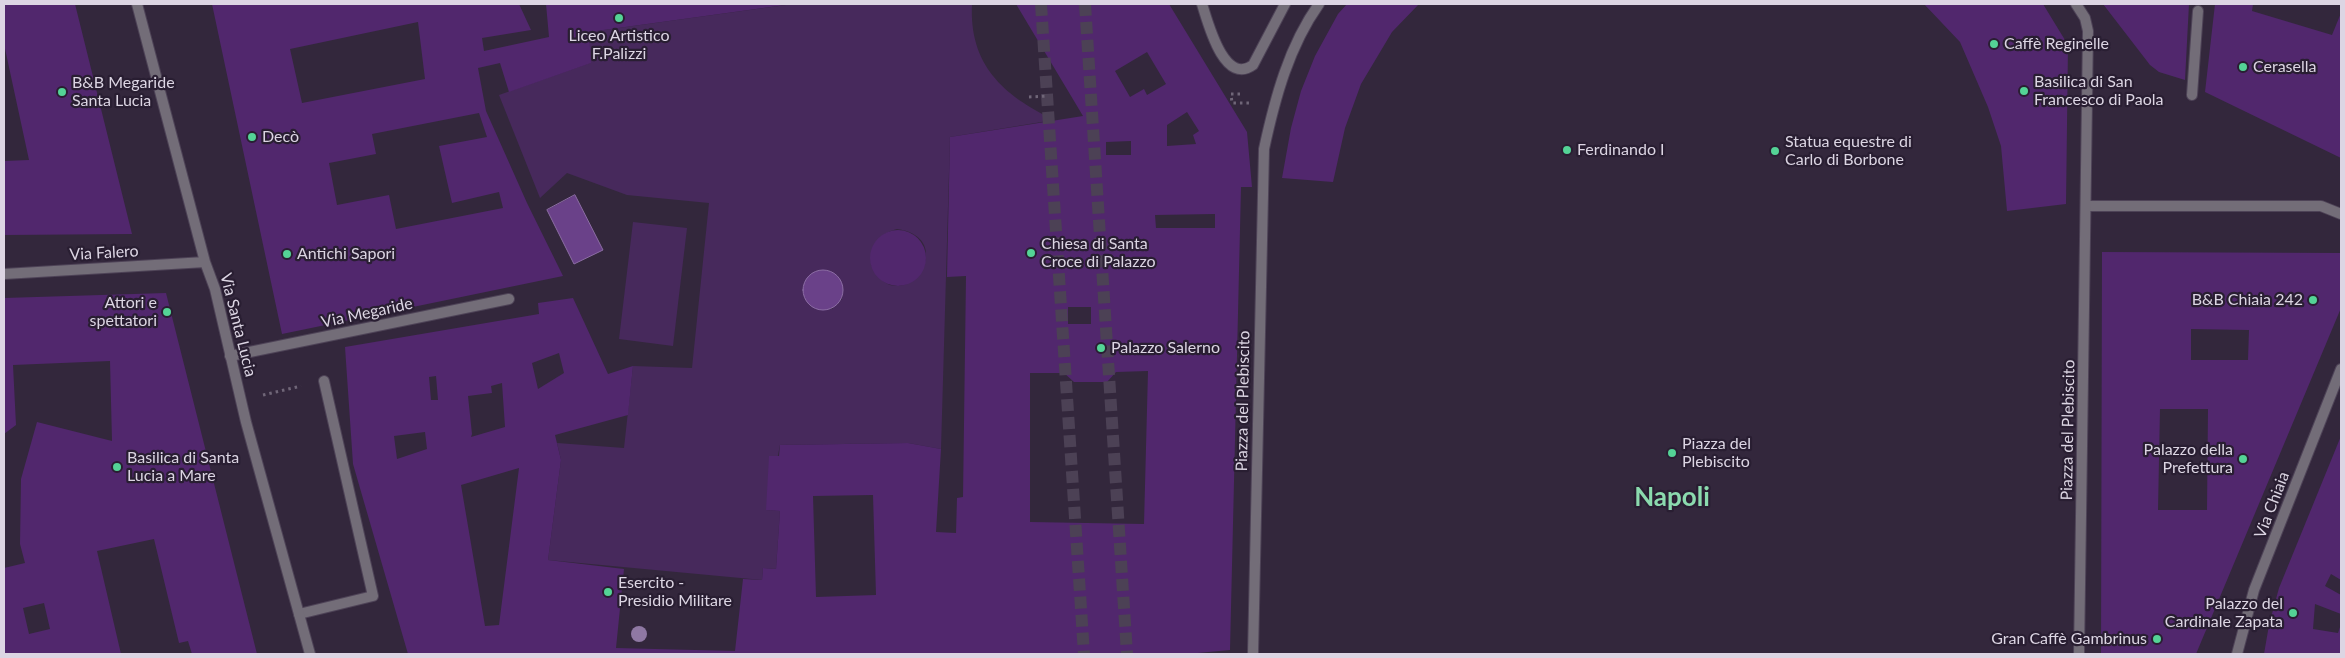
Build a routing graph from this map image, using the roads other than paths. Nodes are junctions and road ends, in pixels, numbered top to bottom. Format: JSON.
{"nodes":[{"id":1,"x":137,"y":4,"type":"edge"},
{"id":2,"x":1202,"y":4,"type":"edge"},
{"id":3,"x":1285,"y":4,"type":"edge"},
{"id":4,"x":1319,"y":4,"type":"edge"},
{"id":5,"x":2076,"y":4,"type":"edge"},
{"id":6,"x":2199,"y":7,"type":"edge"},
{"id":7,"x":2192,"y":95,"type":"dead end"},
{"id":8,"x":2086,"y":206,"type":"junction"},
{"id":9,"x":2341,"y":214,"type":"edge"},
{"id":10,"x":205,"y":262,"type":"junction"},
{"id":11,"x":4,"y":274,"type":"edge"},
{"id":12,"x":510,"y":299,"type":"dead end"},
{"id":13,"x":230,"y":356,"type":"junction"},
{"id":14,"x":2341,"y":369,"type":"edge"},
{"id":15,"x":324,"y":381,"type":"road end"},
{"id":16,"x":299,"y":614,"type":"junction"},
{"id":17,"x":310,"y":654,"type":"edge"},
{"id":18,"x":1253,"y":654,"type":"edge"},
{"id":19,"x":2079,"y":654,"type":"edge"},
{"id":20,"x":2236,"y":654,"type":"edge"}],
"edges":[{"from":1,"to":10,"type":"street","name":"Via Santa Lucia"},
{"from":2,"to":3,"type":"street"},
{"from":4,"to":18,"type":"street","name":"Piazza del Plebiscito"},
{"from":5,"to":8,"type":"street","name":"Piazza del Plebiscito"},
{"from":6,"to":7,"type":"street"},
{"from":8,"to":9,"type":"street"},
{"from":8,"to":19,"type":"street","name":"Piazza del Plebiscito"},
{"from":10,"to":11,"type":"street","name":"Via Falero"},
{"from":10,"to":13,"type":"street","name":"Via Santa Lucia"},
{"from":12,"to":13,"type":"street","name":"Via Megaride"},
{"from":13,"to":16,"type":"street","name":"Via Santa Lucia"},
{"from":14,"to":20,"type":"street","name":"Via Chiaia"},
{"from":15,"to":16,"type":"street"},
{"from":16,"to":17,"type":"street","name":"Via Santa Lucia"}]}
